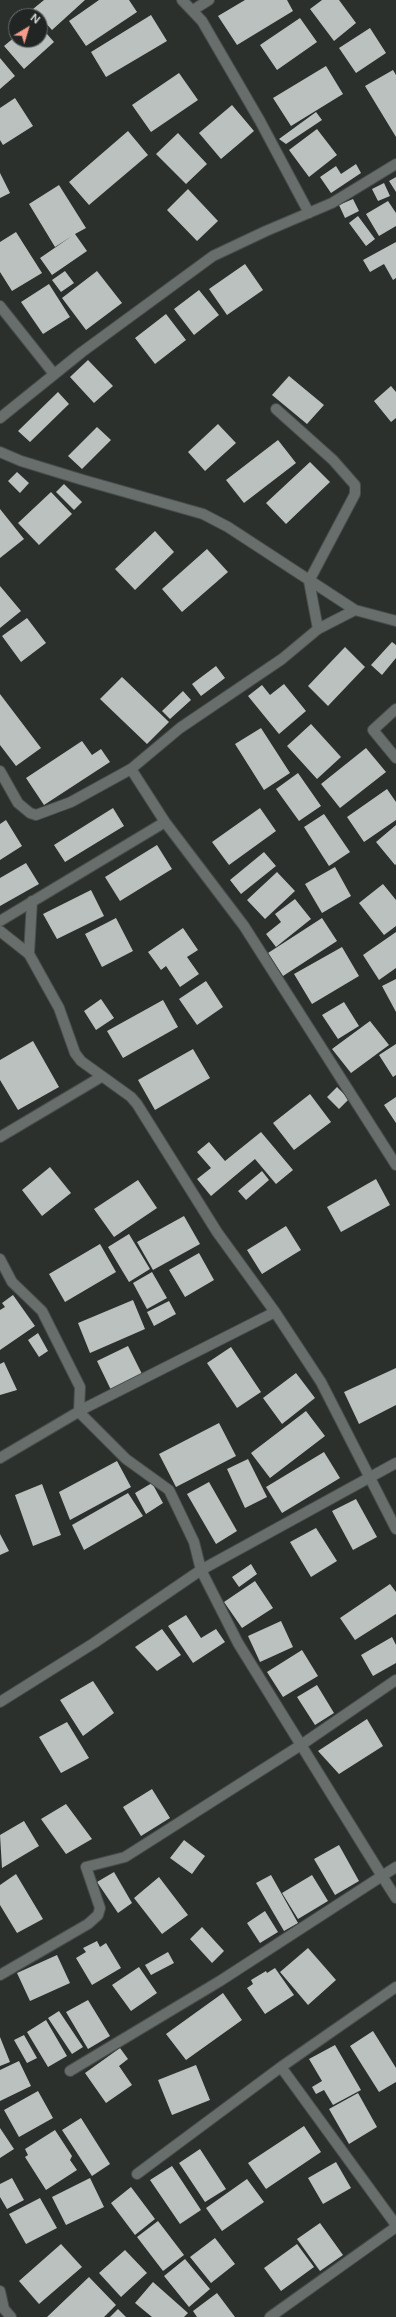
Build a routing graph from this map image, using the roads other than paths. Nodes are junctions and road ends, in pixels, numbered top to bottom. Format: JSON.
{"nodes":[{"id":1,"x":182,"y":0,"type":"edge"},
{"id":2,"x":209,"y":0,"type":"edge"},
{"id":3,"x":193,"y":10,"type":"junction"},
{"id":4,"x":396,"y":164,"type":"edge"},
{"id":5,"x":309,"y":213,"type":"junction"},
{"id":6,"x":0,"y":306,"type":"edge"},
{"id":7,"x":54,"y":374,"type":"junction"},
{"id":8,"x":276,"y":409,"type":"dead end"},
{"id":9,"x":0,"y":418,"type":"edge"},
{"id":10,"x":0,"y":452,"type":"edge"},
{"id":11,"x":309,"y":581,"type":"junction"},
{"id":12,"x":356,"y":610,"type":"junction"},
{"id":13,"x":396,"y":621,"type":"edge"},
{"id":14,"x":318,"y":629,"type":"junction"},
{"id":15,"x":396,"y":709,"type":"edge"},
{"id":16,"x":396,"y":758,"type":"edge"},
{"id":17,"x":131,"y":769,"type":"junction"},
{"id":18,"x":0,"y":771,"type":"edge"},
{"id":19,"x":165,"y":822,"type":"junction"},
{"id":20,"x":32,"y":900,"type":"junction"},
{"id":21,"x":0,"y":920,"type":"edge"},
{"id":22,"x":0,"y":931,"type":"edge"},
{"id":23,"x":29,"y":954,"type":"junction"},
{"id":24,"x":102,"y":1077,"type":"junction"},
{"id":25,"x":0,"y":1137,"type":"edge"},
{"id":26,"x":396,"y":1165,"type":"edge"},
{"id":27,"x":0,"y":1259,"type":"edge"},
{"id":28,"x":275,"y":1312,"type":"junction"},
{"id":29,"x":79,"y":1412,"type":"junction"},
{"id":30,"x":0,"y":1458,"type":"edge"},
{"id":31,"x":396,"y":1463,"type":"edge"},
{"id":32,"x":368,"y":1478,"type":"junction"},
{"id":33,"x":396,"y":1529,"type":"edge"},
{"id":34,"x":201,"y":1570,"type":"junction"},
{"id":35,"x":396,"y":1680,"type":"edge"},
{"id":36,"x":0,"y":1702,"type":"edge"},
{"id":37,"x":301,"y":1745,"type":"junction"},
{"id":38,"x":396,"y":1867,"type":"edge"},
{"id":39,"x":382,"y":1876,"type":"junction"},
{"id":40,"x":396,"y":1898,"type":"edge"},
{"id":41,"x":0,"y":1975,"type":"edge"},
{"id":42,"x":396,"y":1987,"type":"edge"},
{"id":43,"x":281,"y":2067,"type":"junction"},
{"id":44,"x":70,"y":2071,"type":"dead end"},
{"id":45,"x":137,"y":2174,"type":"dead end"},
{"id":46,"x":396,"y":2226,"type":"edge"},
{"id":47,"x":0,"y":2291,"type":"edge"},
{"id":48,"x":11,"y":2317,"type":"edge"},
{"id":49,"x":270,"y":2317,"type":"edge"}],
"edges":[{"from":1,"to":3,"type":"street"},
{"from":2,"to":3,"type":"street"},
{"from":3,"to":5,"type":"street"},
{"from":4,"to":5,"type":"street"},
{"from":5,"to":7,"type":"street"},
{"from":6,"to":7,"type":"street"},
{"from":7,"to":9,"type":"street"},
{"from":8,"to":11,"type":"street"},
{"from":10,"to":11,"type":"street"},
{"from":11,"to":12,"type":"street"},
{"from":11,"to":14,"type":"street"},
{"from":12,"to":13,"type":"street"},
{"from":12,"to":14,"type":"street"},
{"from":14,"to":17,"type":"street"},
{"from":15,"to":16,"type":"street"},
{"from":17,"to":18,"type":"street"},
{"from":17,"to":19,"type":"street"},
{"from":19,"to":20,"type":"street"},
{"from":19,"to":26,"type":"street"},
{"from":20,"to":21,"type":"street"},
{"from":20,"to":23,"type":"street"},
{"from":22,"to":23,"type":"street"},
{"from":23,"to":24,"type":"street"},
{"from":24,"to":25,"type":"street"},
{"from":24,"to":28,"type":"street"},
{"from":27,"to":29,"type":"street"},
{"from":28,"to":29,"type":"street"},
{"from":28,"to":32,"type":"street"},
{"from":29,"to":30,"type":"street"},
{"from":29,"to":34,"type":"street"},
{"from":31,"to":32,"type":"street"},
{"from":32,"to":33,"type":"street"},
{"from":32,"to":34,"type":"street"},
{"from":34,"to":36,"type":"street"},
{"from":34,"to":37,"type":"street"},
{"from":35,"to":37,"type":"street"},
{"from":37,"to":39,"type":"street"},
{"from":37,"to":41,"type":"street"},
{"from":38,"to":39,"type":"street"},
{"from":39,"to":40,"type":"street"},
{"from":39,"to":44,"type":"street"},
{"from":42,"to":43,"type":"street"},
{"from":43,"to":45,"type":"street"},
{"from":43,"to":46,"type":"street"},
{"from":46,"to":49,"type":"street"},
{"from":47,"to":48,"type":"street"}]}
